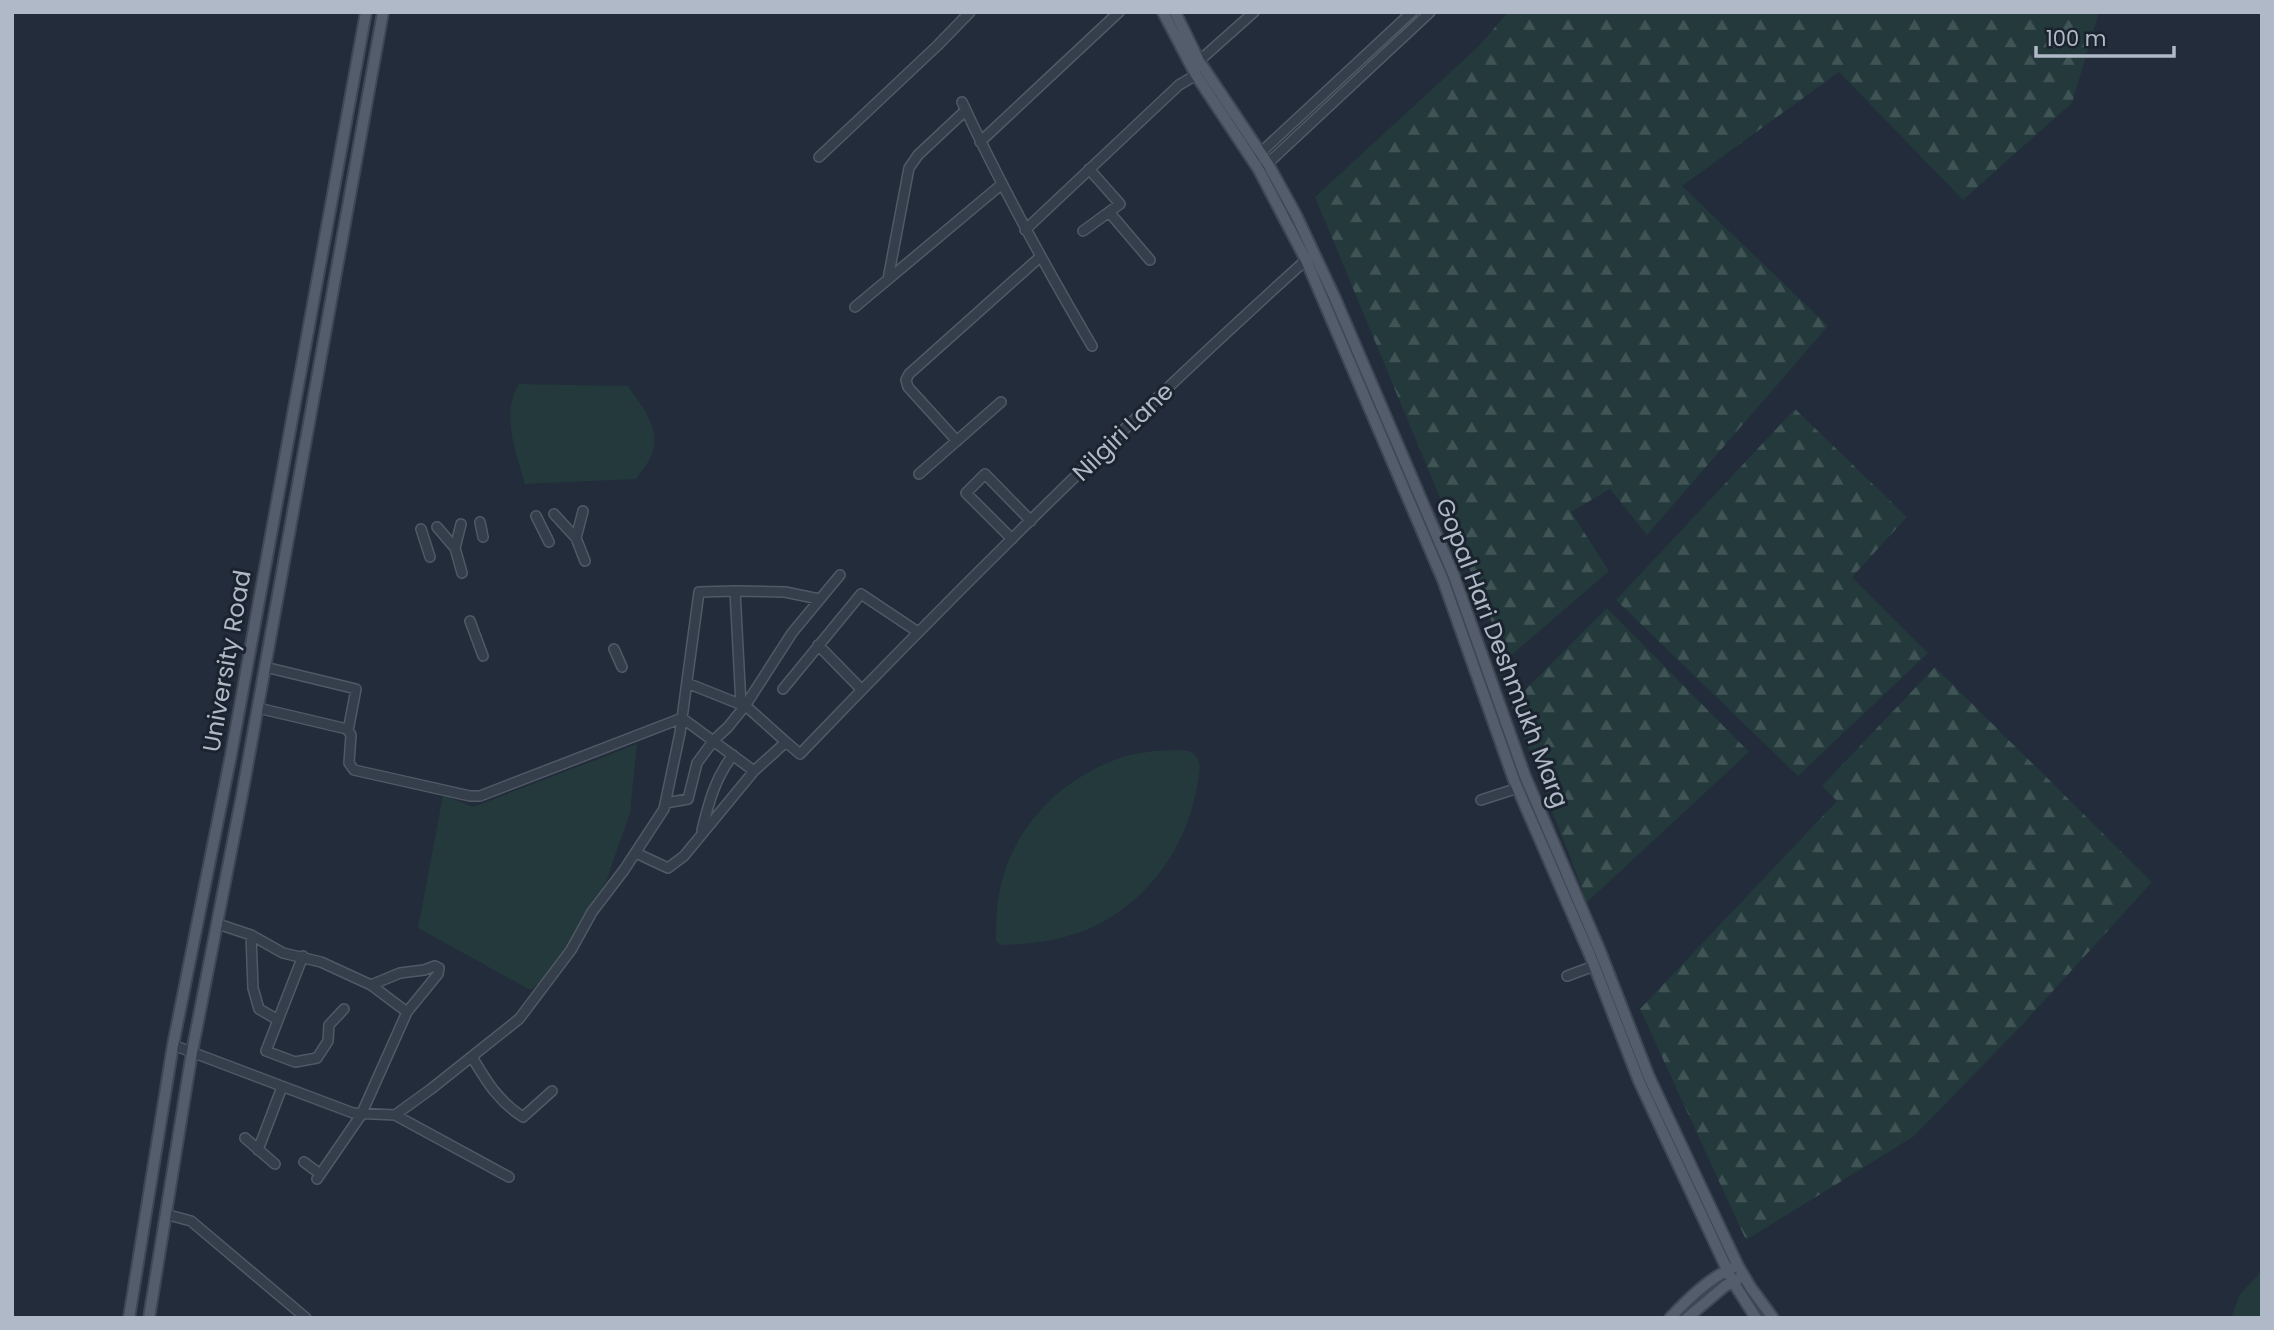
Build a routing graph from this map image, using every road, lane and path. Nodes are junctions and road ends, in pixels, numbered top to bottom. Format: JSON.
{"nodes":[{"id":1,"x":366,"y":12,"type":"edge"},
{"id":2,"x":383,"y":12,"type":"edge"},
{"id":3,"x":970,"y":12,"type":"edge"},
{"id":4,"x":1119,"y":12,"type":"edge"},
{"id":5,"x":1163,"y":12,"type":"edge"},
{"id":6,"x":1175,"y":12,"type":"edge"},
{"id":7,"x":1254,"y":12,"type":"edge"},
{"id":8,"x":1412,"y":12,"type":"edge"},
{"id":9,"x":1430,"y":12,"type":"edge"},
{"id":10,"x":1199,"y":61,"type":"junction"},
{"id":11,"x":1196,"y":75,"type":"junction"},
{"id":12,"x":980,"y":142,"type":"junction"},
{"id":13,"x":1256,"y":156,"type":"junction"},
{"id":14,"x":819,"y":157,"type":"dead end"},
{"id":15,"x":1263,"y":167,"type":"junction"},
{"id":16,"x":1089,"y":169,"type":"junction"},
{"id":17,"x":1002,"y":184,"type":"junction"},
{"id":18,"x":1109,"y":212,"type":"junction"},
{"id":19,"x":1025,"y":230,"type":"junction"},
{"id":20,"x":1083,"y":231,"type":"dead end"},
{"id":21,"x":1040,"y":257,"type":"junction"},
{"id":22,"x":1150,"y":260,"type":"dead end"},
{"id":23,"x":1306,"y":260,"type":"junction"},
{"id":24,"x":888,"y":279,"type":"junction"},
{"id":25,"x":855,"y":307,"type":"dead end"},
{"id":26,"x":1093,"y":346,"type":"dead end"},
{"id":27,"x":1001,"y":402,"type":"dead end"},
{"id":28,"x":957,"y":441,"type":"junction"},
{"id":29,"x":919,"y":474,"type":"dead end"},
{"id":30,"x":583,"y":511,"type":"dead end"},
{"id":31,"x":554,"y":514,"type":"dead end"},
{"id":32,"x":536,"y":516,"type":"dead end"},
{"id":33,"x":1031,"y":520,"type":"junction"},
{"id":34,"x":480,"y":522,"type":"dead end"},
{"id":35,"x":461,"y":524,"type":"dead end"},
{"id":36,"x":437,"y":527,"type":"dead end"},
{"id":37,"x":421,"y":529,"type":"dead end"},
{"id":38,"x":482,"y":537,"type":"dead end"},
{"id":39,"x":576,"y":538,"type":"junction"},
{"id":40,"x":1012,"y":539,"type":"junction"},
{"id":41,"x":550,"y":542,"type":"dead end"},
{"id":42,"x":455,"y":548,"type":"junction"},
{"id":43,"x":1445,"y":556,"type":"junction"},
{"id":44,"x":430,"y":557,"type":"dead end"},
{"id":45,"x":1433,"y":559,"type":"junction"},
{"id":46,"x":585,"y":561,"type":"dead end"},
{"id":47,"x":462,"y":573,"type":"dead end"},
{"id":48,"x":840,"y":575,"type":"dead end"},
{"id":49,"x":735,"y":592,"type":"junction"},
{"id":50,"x":819,"y":599,"type":"junction"},
{"id":51,"x":470,"y":621,"type":"dead end"},
{"id":52,"x":918,"y":632,"type":"junction"},
{"id":53,"x":818,"y":645,"type":"junction"},
{"id":54,"x":614,"y":649,"type":"dead end"},
{"id":55,"x":483,"y":656,"type":"dead end"},
{"id":56,"x":265,"y":667,"type":"junction"},
{"id":57,"x":622,"y":667,"type":"dead end"},
{"id":58,"x":687,"y":682,"type":"junction"},
{"id":59,"x":783,"y":689,"type":"dead end"},
{"id":60,"x":862,"y":690,"type":"junction"},
{"id":61,"x":743,"y":706,"type":"junction"},
{"id":62,"x":258,"y":708,"type":"junction"},
{"id":63,"x":682,"y":718,"type":"junction"},
{"id":64,"x":348,"y":731,"type":"junction"},
{"id":65,"x":714,"y":740,"type":"junction"},
{"id":66,"x":786,"y":742,"type":"junction"},
{"id":67,"x":733,"y":755,"type":"junction"},
{"id":68,"x":754,"y":772,"type":"junction"},
{"id":69,"x":1518,"y":788,"type":"junction"},
{"id":70,"x":1481,"y":800,"type":"dead end"},
{"id":71,"x":666,"y":803,"type":"junction"},
{"id":72,"x":701,"y":835,"type":"junction"},
{"id":73,"x":636,"y":853,"type":"junction"},
{"id":74,"x":218,"y":923,"type":"junction"},
{"id":75,"x":251,"y":935,"type":"junction"},
{"id":76,"x":303,"y":956,"type":"junction"},
{"id":77,"x":1594,"y":967,"type":"junction"},
{"id":78,"x":1567,"y":976,"type":"dead end"},
{"id":79,"x":371,"y":985,"type":"junction"},
{"id":80,"x":344,"y":1009,"type":"dead end"},
{"id":81,"x":407,"y":1012,"type":"junction"},
{"id":82,"x":278,"y":1020,"type":"junction"},
{"id":83,"x":173,"y":1045,"type":"junction"},
{"id":84,"x":192,"y":1052,"type":"junction"},
{"id":85,"x":472,"y":1057,"type":"junction"},
{"id":86,"x":282,"y":1087,"type":"junction"},
{"id":87,"x":552,"y":1091,"type":"dead end"},
{"id":88,"x":361,"y":1115,"type":"junction"},
{"id":89,"x":395,"y":1115,"type":"junction"},
{"id":90,"x":245,"y":1138,"type":"dead end"},
{"id":91,"x":258,"y":1150,"type":"junction"},
{"id":92,"x":304,"y":1162,"type":"dead end"},
{"id":93,"x":275,"y":1164,"type":"dead end"},
{"id":94,"x":509,"y":1177,"type":"dead end"},
{"id":95,"x":165,"y":1214,"type":"junction"},
{"id":96,"x":1733,"y":1268,"type":"junction"},
{"id":97,"x":1744,"y":1276,"type":"junction"},
{"id":98,"x":1733,"y":1282,"type":"junction"},
{"id":99,"x":129,"y":1318,"type":"edge"},
{"id":100,"x":149,"y":1318,"type":"edge"},
{"id":101,"x":306,"y":1318,"type":"edge"},
{"id":102,"x":1670,"y":1318,"type":"edge"},
{"id":103,"x":1687,"y":1318,"type":"edge"},
{"id":104,"x":1756,"y":1318,"type":"edge"},
{"id":105,"x":1773,"y":1318,"type":"edge"}],
"edges":[{"from":1,"to":83,"type":"main road","name":"University Road"},
{"from":2,"to":56,"type":"main road","name":"University Road"},
{"from":3,"to":14,"type":"street"},
{"from":4,"to":12,"type":"street"},
{"from":5,"to":11,"type":"main road","name":"Gopal Hari Deshmukh Marg"},
{"from":6,"to":10,"type":"main road","name":"Gopal Hari Deshmukh Marg"},
{"from":7,"to":10,"type":"street"},
{"from":8,"to":13,"type":"street"},
{"from":9,"to":15,"type":"street"},
{"from":10,"to":13,"type":"main road","name":"Gopal Hari Deshmukh Marg"},
{"from":11,"to":13,"type":"main road","name":"Gopal Hari Deshmukh Marg"},
{"from":11,"to":16,"type":"street"},
{"from":12,"to":17,"type":"street"},
{"from":12,"to":24,"type":"street"},
{"from":13,"to":15,"type":"main road","name":"Gopal Hari Deshmukh Marg"},
{"from":15,"to":23,"type":"main road","name":"Gopal Hari Deshmukh Marg"},
{"from":15,"to":43,"type":"main road","name":"Gopal Hari Deshmukh Marg"},
{"from":16,"to":18,"type":"street"},
{"from":16,"to":19,"type":"street"},
{"from":17,"to":19,"type":"street"},
{"from":17,"to":24,"type":"street"},
{"from":18,"to":20,"type":"street"},
{"from":18,"to":22,"type":"street"},
{"from":19,"to":21,"type":"street"},
{"from":21,"to":26,"type":"street"},
{"from":21,"to":28,"type":"street"},
{"from":23,"to":33,"type":"street","name":"Nilgiri Lane"},
{"from":23,"to":45,"type":"main road","name":"Gopal Hari Deshmukh Marg"},
{"from":24,"to":25,"type":"street"},
{"from":27,"to":28,"type":"street"},
{"from":28,"to":29,"type":"street"},
{"from":30,"to":39,"type":"street"},
{"from":31,"to":39,"type":"street"},
{"from":32,"to":41,"type":"street"},
{"from":33,"to":40,"type":"street","name":"Nilgiri Lane"},
{"from":33,"to":40,"type":"street"},
{"from":34,"to":38,"type":"street"},
{"from":35,"to":42,"type":"street"},
{"from":36,"to":42,"type":"street"},
{"from":37,"to":44,"type":"street"},
{"from":39,"to":46,"type":"street"},
{"from":40,"to":52,"type":"street","name":"Nilgiri Lane"},
{"from":42,"to":47,"type":"street"},
{"from":43,"to":45,"type":"main road"},
{"from":43,"to":96,"type":"main road","name":"Gopal Hari Deshmukh Marg"},
{"from":45,"to":69,"type":"main road","name":"Gopal Hari Deshmukh Marg"},
{"from":48,"to":50,"type":"street"},
{"from":49,"to":50,"type":"street"},
{"from":49,"to":58,"type":"street"},
{"from":49,"to":61,"type":"street"},
{"from":50,"to":61,"type":"street"},
{"from":51,"to":55,"type":"street"},
{"from":52,"to":53,"type":"street"},
{"from":52,"to":60,"type":"street","name":"Nilgiri Lane"},
{"from":53,"to":59,"type":"street"},
{"from":53,"to":60,"type":"street"},
{"from":54,"to":57,"type":"street"},
{"from":56,"to":62,"type":"main road","name":"University Road"},
{"from":56,"to":64,"type":"street"},
{"from":58,"to":61,"type":"street"},
{"from":58,"to":63,"type":"street"},
{"from":60,"to":66,"type":"street","name":"Nilgiri Lane"},
{"from":61,"to":65,"type":"street"},
{"from":61,"to":66,"type":"street"},
{"from":62,"to":64,"type":"street"},
{"from":62,"to":74,"type":"main road","name":"University Road"},
{"from":63,"to":64,"type":"street"},
{"from":63,"to":65,"type":"street"},
{"from":63,"to":71,"type":"street"},
{"from":65,"to":67,"type":"street"},
{"from":65,"to":71,"type":"street"},
{"from":66,"to":68,"type":"street"},
{"from":67,"to":68,"type":"street"},
{"from":67,"to":72,"type":"street"},
{"from":68,"to":72,"type":"street"},
{"from":69,"to":70,"type":"street"},
{"from":69,"to":77,"type":"main road","name":"Gopal Hari Deshmukh Marg"},
{"from":71,"to":73,"type":"street"},
{"from":72,"to":73,"type":"street"},
{"from":73,"to":85,"type":"street"},
{"from":74,"to":75,"type":"street"},
{"from":74,"to":84,"type":"main road","name":"University Road"},
{"from":75,"to":76,"type":"street"},
{"from":75,"to":82,"type":"street"},
{"from":76,"to":79,"type":"street"},
{"from":76,"to":82,"type":"street"},
{"from":77,"to":78,"type":"street"},
{"from":77,"to":96,"type":"main road","name":"Gopal Hari Deshmukh Marg"},
{"from":79,"to":81,"type":"street"},
{"from":79,"to":81,"type":"street"},
{"from":80,"to":82,"type":"street"},
{"from":81,"to":88,"type":"street"},
{"from":83,"to":84,"type":"street"},
{"from":83,"to":99,"type":"main road","name":"University Road"},
{"from":84,"to":86,"type":"street"},
{"from":84,"to":95,"type":"main road","name":"University Road"},
{"from":85,"to":87,"type":"street"},
{"from":85,"to":89,"type":"street"},
{"from":86,"to":88,"type":"street"},
{"from":86,"to":91,"type":"street"},
{"from":88,"to":89,"type":"street"},
{"from":88,"to":92,"type":"street"},
{"from":89,"to":94,"type":"street"},
{"from":90,"to":91,"type":"street"},
{"from":91,"to":93,"type":"street"},
{"from":95,"to":100,"type":"main road","name":"University Road"},
{"from":95,"to":101,"type":"street"},
{"from":96,"to":97,"type":"main road","name":"Gopal Hari Deshmukh Marg"},
{"from":96,"to":98,"type":"main road","name":"Gopal Hari Deshmukh Marg"},
{"from":96,"to":102,"type":"main road"},
{"from":97,"to":98,"type":"main road"},
{"from":97,"to":105,"type":"main road","name":"Gopal Hari Deshmukh Marg"},
{"from":98,"to":103,"type":"main road"},
{"from":98,"to":104,"type":"main road","name":"Gopal Hari Deshmukh Marg"}]}
